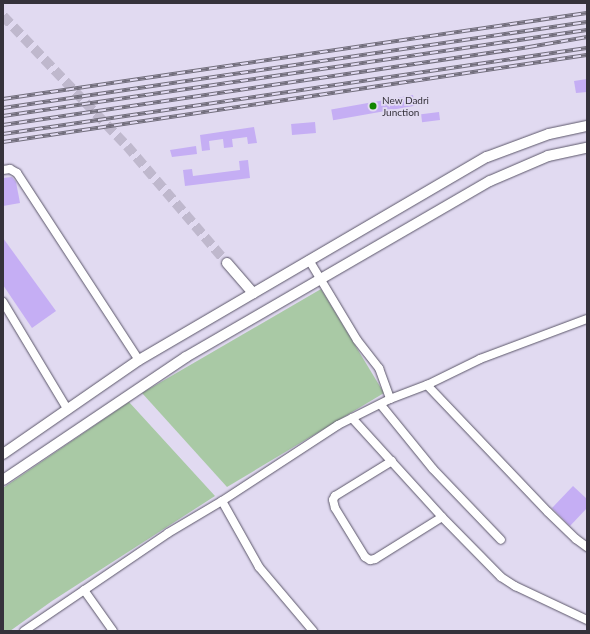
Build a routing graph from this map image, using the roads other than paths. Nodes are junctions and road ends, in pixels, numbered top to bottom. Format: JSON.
{"nodes":[{"id":1,"x":587,"y":126,"type":"edge"},
{"id":2,"x":587,"y":148,"type":"edge"},
{"id":3,"x":3,"y":170,"type":"edge"},
{"id":4,"x":308,"y":260,"type":"junction"},
{"id":5,"x":227,"y":263,"type":"tunnel mouth"},
{"id":6,"x":319,"y":279,"type":"junction"},
{"id":7,"x":253,"y":293,"type":"junction"},
{"id":8,"x":3,"y":302,"type":"edge"},
{"id":9,"x":587,"y":318,"type":"edge"},
{"id":10,"x":139,"y":360,"type":"junction"},
{"id":11,"x":427,"y":385,"type":"junction"},
{"id":12,"x":390,"y":399,"type":"junction"},
{"id":13,"x":381,"y":405,"type":"junction"},
{"id":14,"x":68,"y":410,"type":"junction"},
{"id":15,"x":352,"y":418,"type":"junction"},
{"id":16,"x":3,"y":454,"type":"edge"},
{"id":17,"x":392,"y":461,"type":"junction"},
{"id":18,"x":3,"y":480,"type":"edge"},
{"id":19,"x":222,"y":501,"type":"junction"},
{"id":20,"x":442,"y":517,"type":"junction"},
{"id":21,"x":501,"y":540,"type":"dead end"},
{"id":22,"x":587,"y":547,"type":"edge"},
{"id":23,"x":84,"y":590,"type":"junction"},
{"id":24,"x":587,"y":620,"type":"edge"},
{"id":25,"x":33,"y":628,"type":"edge"},
{"id":26,"x":24,"y":631,"type":"edge"},
{"id":27,"x":113,"y":631,"type":"edge"},
{"id":28,"x":313,"y":631,"type":"edge"}],
"edges":[{"from":1,"to":4,"type":"street"},
{"from":2,"to":6,"type":"street"},
{"from":3,"to":10,"type":"street"},
{"from":4,"to":6,"type":"street"},
{"from":4,"to":7,"type":"street"},
{"from":5,"to":7,"type":"street"},
{"from":6,"to":12,"type":"street"},
{"from":6,"to":18,"type":"street"},
{"from":7,"to":10,"type":"street"},
{"from":8,"to":14,"type":"street"},
{"from":9,"to":11,"type":"street"},
{"from":10,"to":14,"type":"street"},
{"from":11,"to":12,"type":"street"},
{"from":11,"to":22,"type":"street"},
{"from":12,"to":13,"type":"street"},
{"from":13,"to":15,"type":"street"},
{"from":13,"to":21,"type":"street"},
{"from":14,"to":16,"type":"street"},
{"from":15,"to":17,"type":"street"},
{"from":15,"to":19,"type":"street"},
{"from":17,"to":20,"type":"street"},
{"from":17,"to":20,"type":"street"},
{"from":19,"to":23,"type":"street"},
{"from":19,"to":28,"type":"street"},
{"from":20,"to":24,"type":"street"},
{"from":23,"to":25,"type":"street"},
{"from":23,"to":27,"type":"street"},
{"from":25,"to":26,"type":"street"}]}
